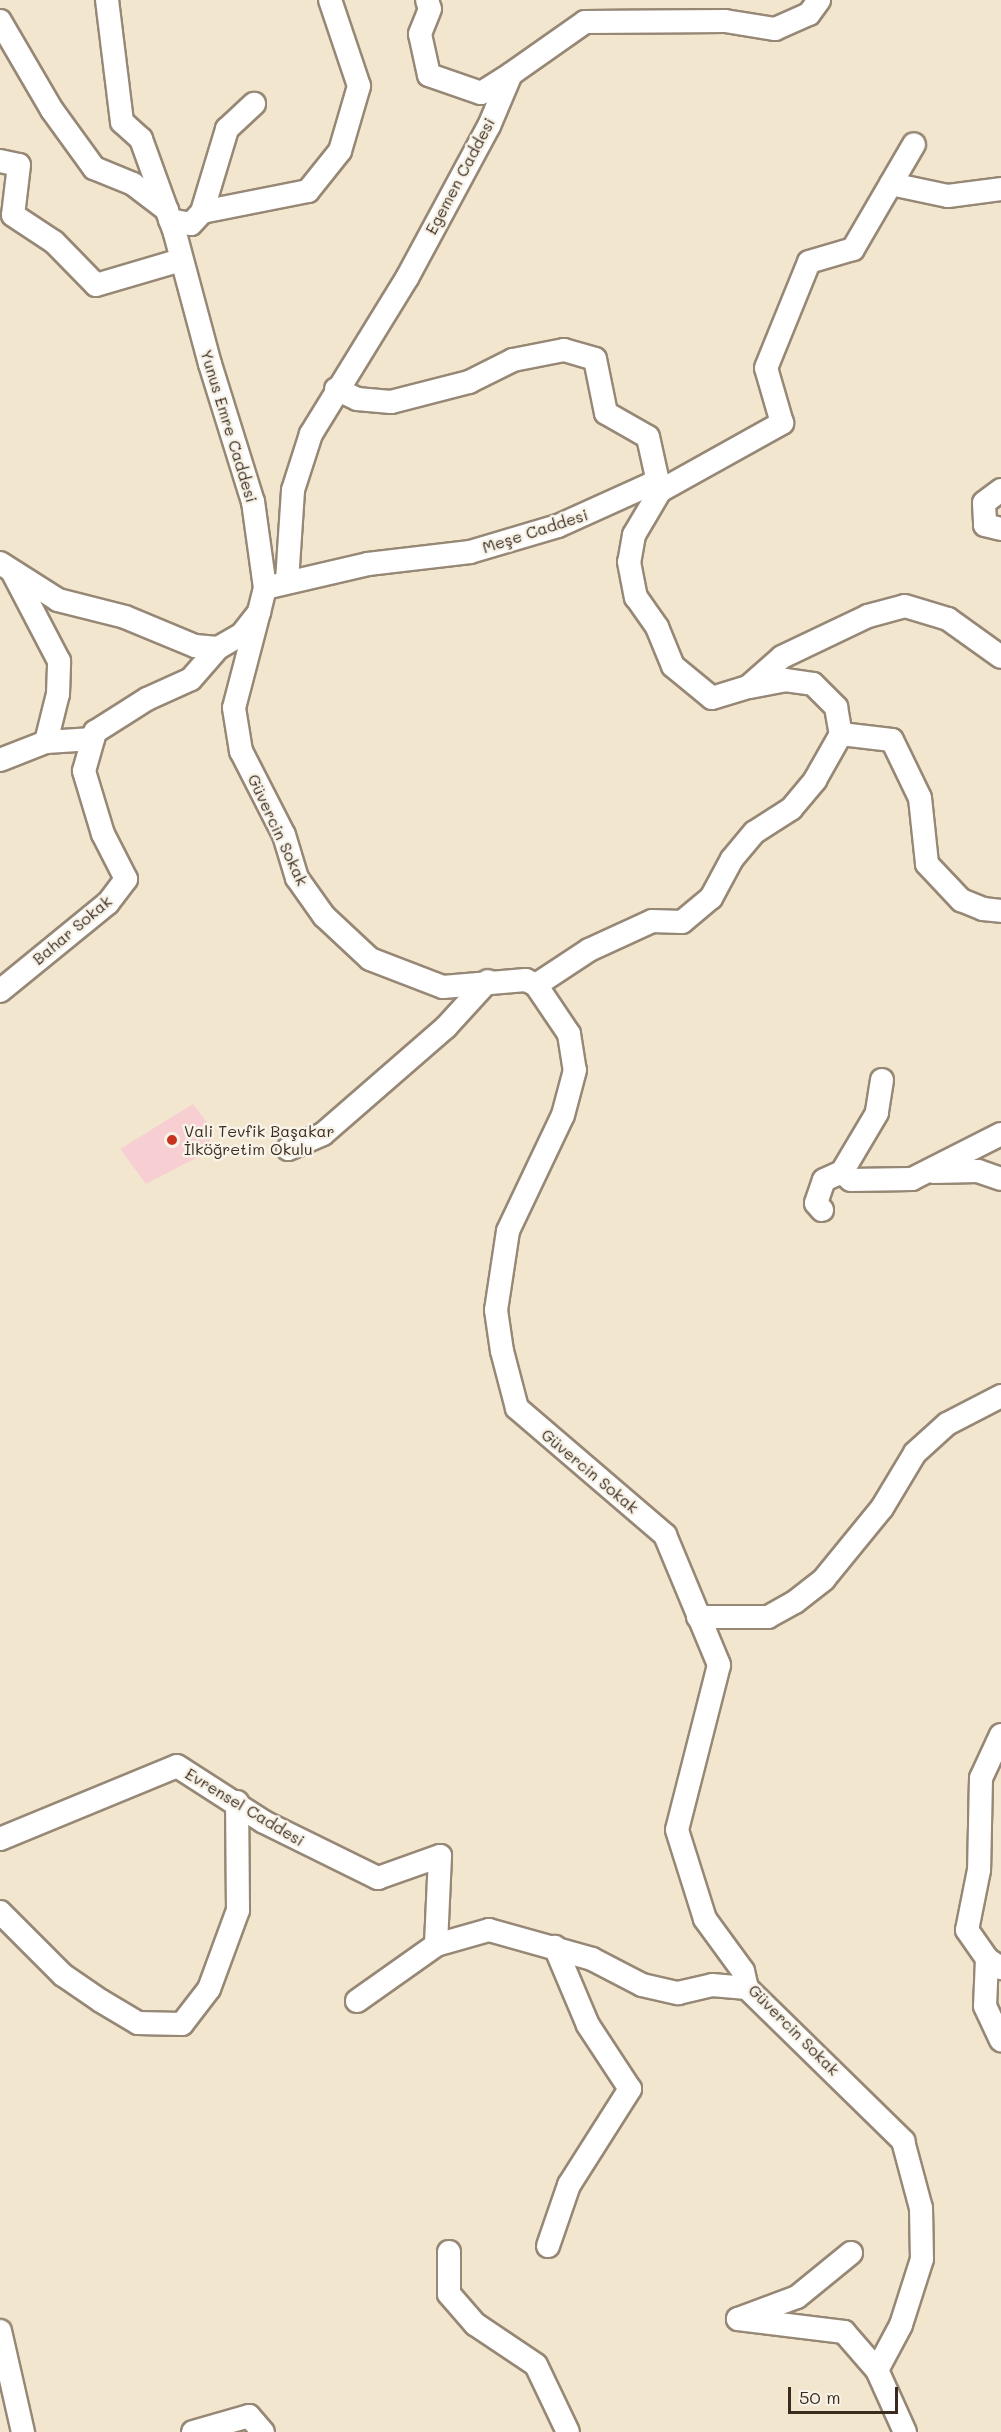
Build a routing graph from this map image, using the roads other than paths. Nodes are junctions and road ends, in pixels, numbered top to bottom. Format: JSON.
{"nodes":[{"id":1,"x":107,"y":0,"type":"edge"},
{"id":2,"x":330,"y":0,"type":"edge"},
{"id":3,"x":427,"y":0,"type":"edge"},
{"id":4,"x":819,"y":0,"type":"edge"},
{"id":5,"x":0,"y":21,"type":"edge"},
{"id":6,"x":511,"y":74,"type":"junction"},
{"id":7,"x":254,"y":104,"type":"dead end"},
{"id":8,"x":914,"y":144,"type":"dead end"},
{"id":9,"x":0,"y":161,"type":"edge"},
{"id":10,"x":891,"y":184,"type":"junction"},
{"id":11,"x":1001,"y":189,"type":"edge"},
{"id":12,"x":202,"y":212,"type":"junction"},
{"id":13,"x":169,"y":215,"type":"junction"},
{"id":14,"x":181,"y":260,"type":"junction"},
{"id":15,"x":336,"y":389,"type":"junction"},
{"id":16,"x":1001,"y":490,"type":"edge"},
{"id":17,"x":660,"y":491,"type":"junction"},
{"id":18,"x":1001,"y":529,"type":"edge"},
{"id":19,"x":6,"y":567,"type":"edge"},
{"id":20,"x":276,"y":584,"type":"junction"},
{"id":21,"x":259,"y":612,"type":"junction"},
{"id":22,"x":218,"y":648,"type":"junction"},
{"id":23,"x":1001,"y":657,"type":"edge"},
{"id":24,"x":748,"y":687,"type":"junction"},
{"id":25,"x":841,"y":734,"type":"junction"},
{"id":26,"x":93,"y":739,"type":"junction"},
{"id":27,"x":46,"y":742,"type":"junction"},
{"id":28,"x":0,"y":760,"type":"edge"},
{"id":29,"x":1001,"y":911,"type":"edge"},
{"id":30,"x":488,"y":981,"type":"junction"},
{"id":31,"x":536,"y":985,"type":"junction"},
{"id":32,"x":0,"y":991,"type":"edge"},
{"id":33,"x":882,"y":1080,"type":"dead end"},
{"id":34,"x":1001,"y":1134,"type":"edge"},
{"id":35,"x":288,"y":1149,"type":"dead end"},
{"id":36,"x":842,"y":1172,"type":"junction"},
{"id":37,"x":925,"y":1172,"type":"junction"},
{"id":38,"x":1001,"y":1179,"type":"edge"},
{"id":39,"x":822,"y":1210,"type":"dead end"},
{"id":40,"x":1001,"y":1396,"type":"edge"},
{"id":41,"x":698,"y":1617,"type":"junction"},
{"id":42,"x":1001,"y":1735,"type":"edge"},
{"id":43,"x":237,"y":1802,"type":"junction"},
{"id":44,"x":0,"y":1839,"type":"edge"},
{"id":45,"x":0,"y":1912,"type":"edge"},
{"id":46,"x":436,"y":1945,"type":"junction"},
{"id":47,"x":555,"y":1947,"type":"junction"},
{"id":48,"x":994,"y":1963,"type":"edge"},
{"id":49,"x":747,"y":1988,"type":"junction"},
{"id":50,"x":357,"y":2001,"type":"dead end"},
{"id":51,"x":1001,"y":2040,"type":"edge"},
{"id":52,"x":548,"y":2246,"type":"dead end"},
{"id":53,"x":449,"y":2252,"type":"dead end"},
{"id":54,"x":850,"y":2253,"type":"dead end"},
{"id":55,"x":0,"y":2331,"type":"edge"},
{"id":56,"x":877,"y":2370,"type":"junction"},
{"id":57,"x":23,"y":2432,"type":"edge"},
{"id":58,"x":193,"y":2432,"type":"edge"},
{"id":59,"x":263,"y":2432,"type":"edge"},
{"id":60,"x":568,"y":2432,"type":"edge"},
{"id":61,"x":905,"y":2432,"type":"edge"}],
"edges":[{"from":1,"to":13,"type":"street","name":"Yunus Emre Caddesi"},
{"from":2,"to":12,"type":"street"},
{"from":3,"to":6,"type":"street"},
{"from":4,"to":6,"type":"street"},
{"from":5,"to":13,"type":"street"},
{"from":6,"to":15,"type":"street","name":"Egemen Caddesi"},
{"from":7,"to":12,"type":"street"},
{"from":8,"to":10,"type":"street"},
{"from":9,"to":14,"type":"street"},
{"from":10,"to":11,"type":"street"},
{"from":10,"to":17,"type":"street"},
{"from":12,"to":13,"type":"street"},
{"from":13,"to":14,"type":"street","name":"Yunus Emre Caddesi"},
{"from":14,"to":20,"type":"street","name":"Yunus Emre Caddesi"},
{"from":15,"to":17,"type":"street"},
{"from":15,"to":20,"type":"street","name":"Egemen Caddesi"},
{"from":16,"to":18,"type":"street"},
{"from":17,"to":20,"type":"street","name":"Meşe Caddesi"},
{"from":17,"to":24,"type":"street"},
{"from":19,"to":22,"type":"street"},
{"from":19,"to":27,"type":"street"},
{"from":20,"to":21,"type":"street","name":"Yunus Emre Caddesi"},
{"from":21,"to":22,"type":"street","name":"Yunus Emre Caddesi"},
{"from":21,"to":30,"type":"street","name":"Güvercin Sokak"},
{"from":22,"to":26,"type":"street"},
{"from":23,"to":24,"type":"street"},
{"from":24,"to":25,"type":"street"},
{"from":25,"to":29,"type":"street"},
{"from":25,"to":31,"type":"street"},
{"from":26,"to":27,"type":"street"},
{"from":26,"to":32,"type":"street","name":"Bahar Sokak"},
{"from":27,"to":28,"type":"street"},
{"from":30,"to":31,"type":"street","name":"Güvercin Sokak"},
{"from":30,"to":35,"type":"street"},
{"from":31,"to":41,"type":"street","name":"Güvercin Sokak"},
{"from":33,"to":36,"type":"street"},
{"from":34,"to":37,"type":"street"},
{"from":36,"to":37,"type":"street"},
{"from":36,"to":39,"type":"street"},
{"from":37,"to":38,"type":"street"},
{"from":40,"to":41,"type":"street"},
{"from":41,"to":49,"type":"street","name":"Güvercin Sokak"},
{"from":42,"to":48,"type":"street"},
{"from":43,"to":44,"type":"street","name":"Evrensel Caddesi"},
{"from":43,"to":45,"type":"street"},
{"from":43,"to":46,"type":"street","name":"Evrensel Caddesi"},
{"from":46,"to":47,"type":"street"},
{"from":46,"to":50,"type":"street"},
{"from":47,"to":49,"type":"street"},
{"from":47,"to":52,"type":"street"},
{"from":48,"to":51,"type":"street"},
{"from":49,"to":56,"type":"street","name":"Güvercin Sokak"},
{"from":53,"to":60,"type":"street"},
{"from":54,"to":56,"type":"street"},
{"from":55,"to":57,"type":"street"},
{"from":56,"to":61,"type":"street"},
{"from":58,"to":59,"type":"street"}]}
